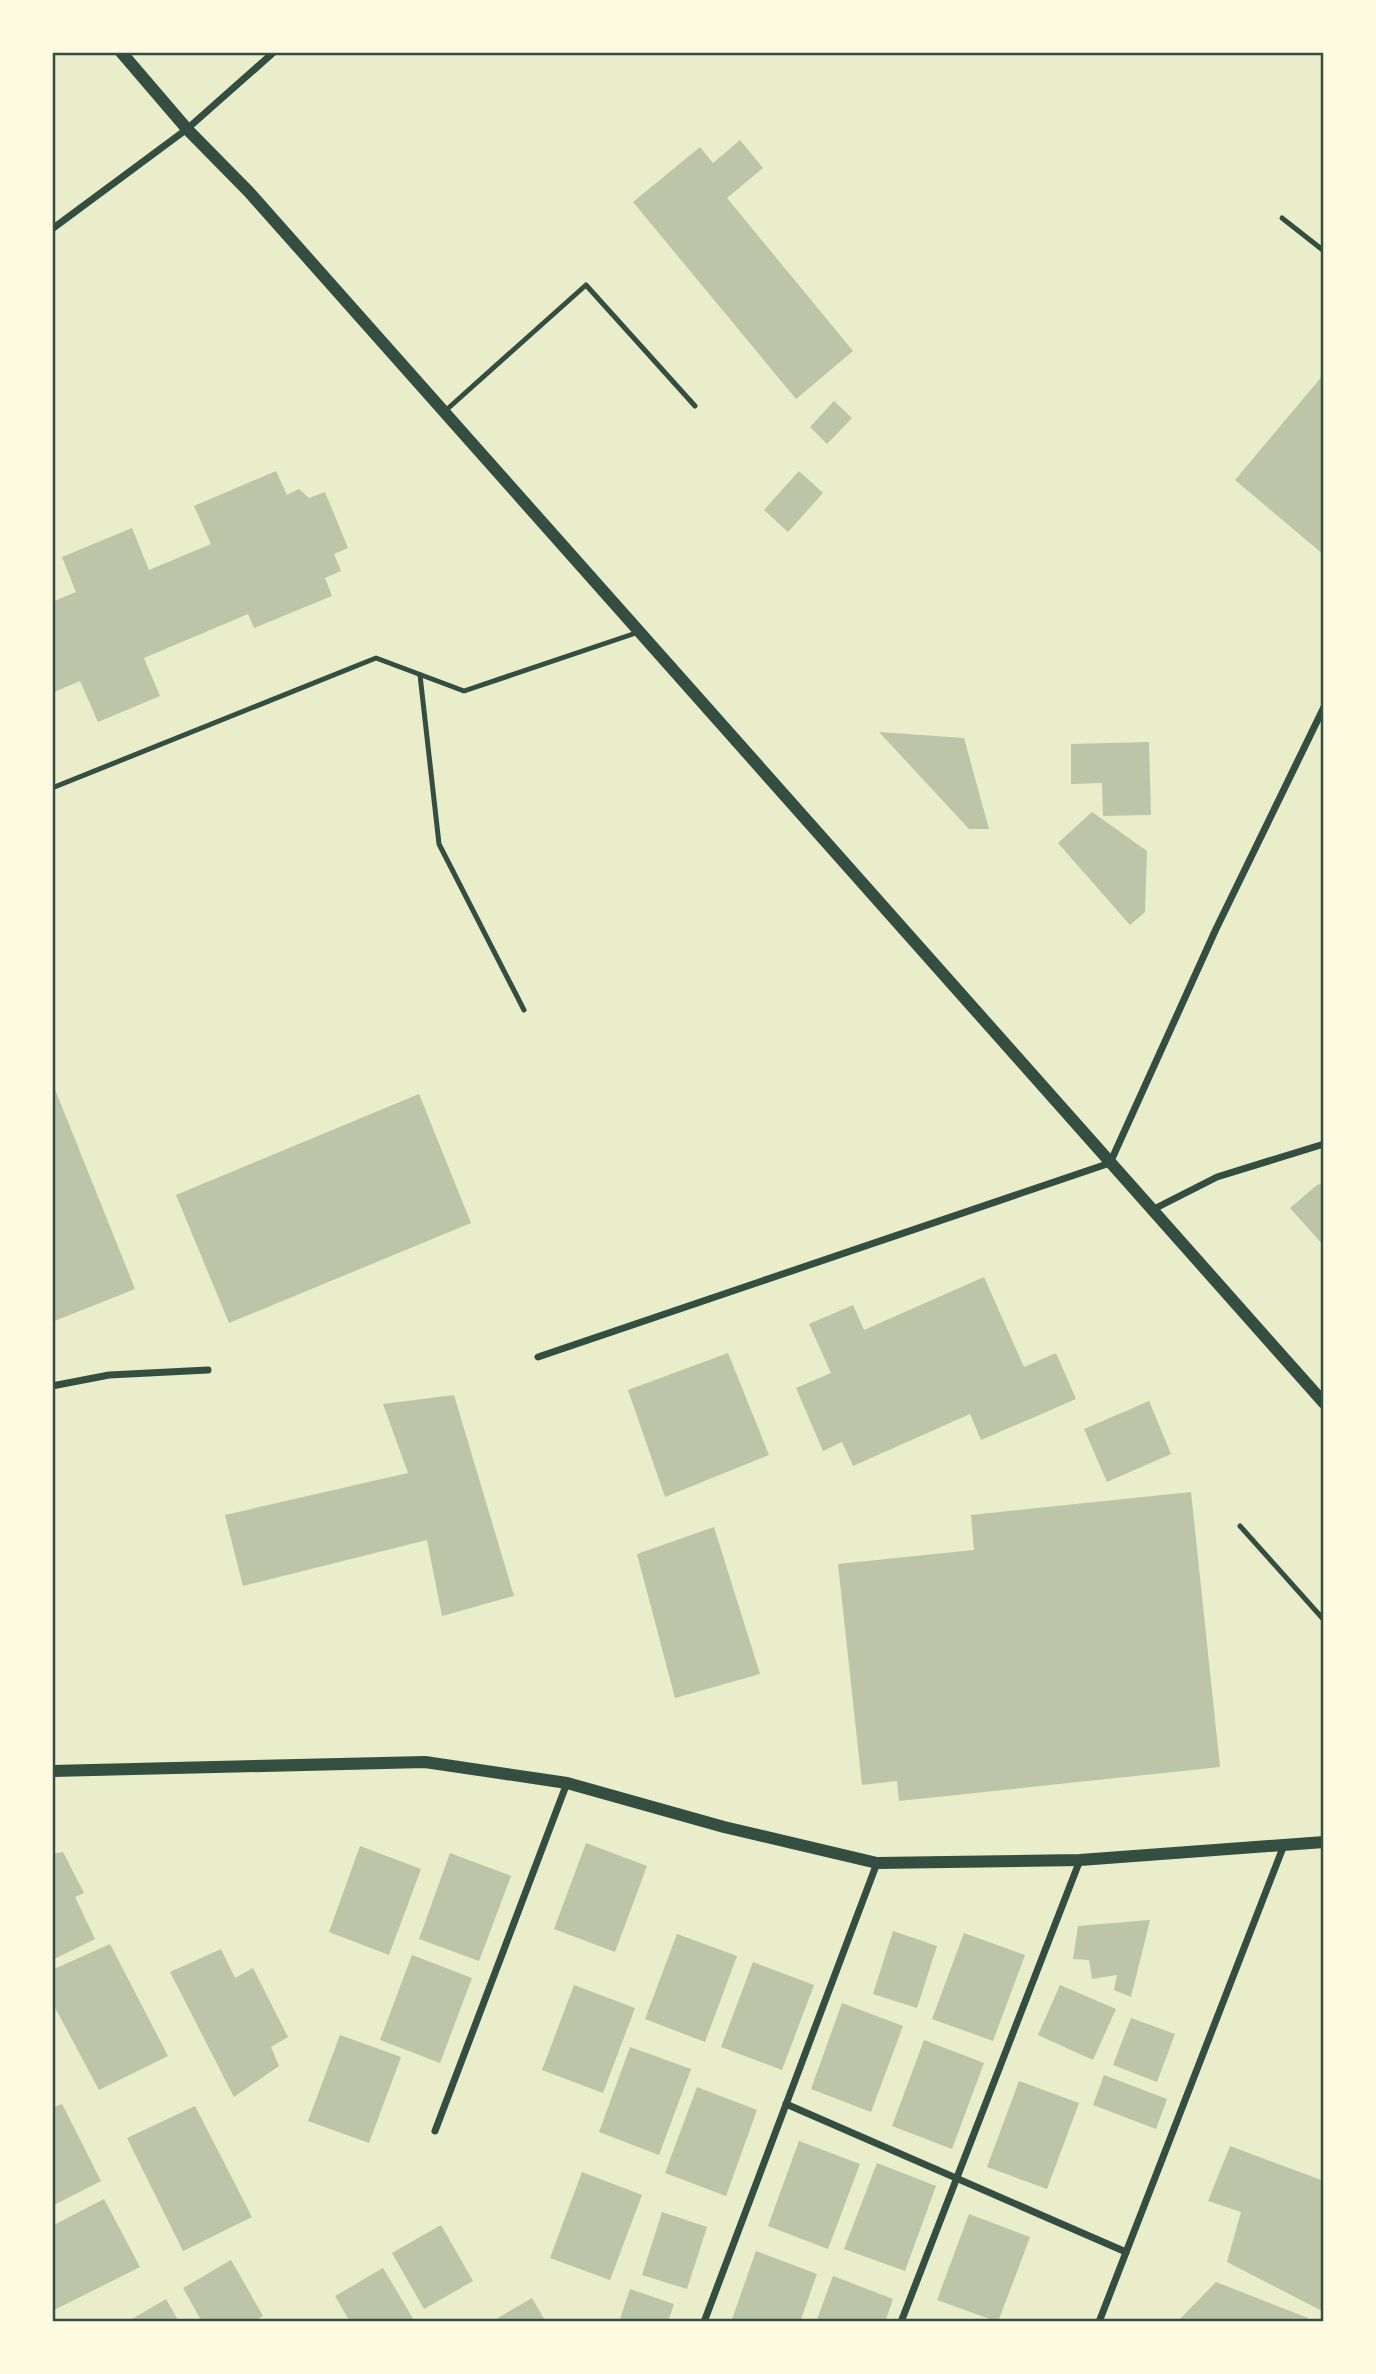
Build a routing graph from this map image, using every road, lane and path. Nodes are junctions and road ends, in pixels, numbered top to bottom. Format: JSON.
{"nodes":[{"id":1,"x":121,"y":52,"type":"edge"},
{"id":2,"x":274,"y":52,"type":"edge"},
{"id":3,"x":187,"y":129,"type":"junction"},
{"id":4,"x":1282,"y":218,"type":"dead end"},
{"id":5,"x":52,"y":229,"type":"edge"},
{"id":6,"x":1324,"y":251,"type":"edge"},
{"id":7,"x":695,"y":406,"type":"dead end"},
{"id":8,"x":444,"y":412,"type":"junction"},
{"id":9,"x":639,"y":632,"type":"junction"},
{"id":10,"x":420,"y":675,"type":"junction"},
{"id":11,"x":1324,"y":707,"type":"edge"},
{"id":12,"x":52,"y":788,"type":"edge"},
{"id":13,"x":524,"y":1010,"type":"dead end"},
{"id":14,"x":1324,"y":1144,"type":"edge"},
{"id":15,"x":1110,"y":1163,"type":"junction"},
{"id":16,"x":1151,"y":1210,"type":"junction"},
{"id":17,"x":538,"y":1357,"type":"dead end"},
{"id":18,"x":208,"y":1370,"type":"dead end"},
{"id":19,"x":52,"y":1386,"type":"edge"},
{"id":20,"x":1324,"y":1404,"type":"edge"},
{"id":21,"x":1240,"y":1526,"type":"dead end"},
{"id":22,"x":1324,"y":1620,"type":"edge"},
{"id":23,"x":52,"y":1771,"type":"edge"},
{"id":24,"x":567,"y":1783,"type":"junction"},
{"id":25,"x":1324,"y":1842,"type":"edge"},
{"id":26,"x":1284,"y":1844,"type":"junction"},
{"id":27,"x":1080,"y":1860,"type":"junction"},
{"id":28,"x":877,"y":1863,"type":"junction"},
{"id":29,"x":786,"y":2104,"type":"junction"},
{"id":30,"x":435,"y":2131,"type":"dead end"},
{"id":31,"x":957,"y":2178,"type":"junction"},
{"id":32,"x":1126,"y":2252,"type":"junction"},
{"id":33,"x":704,"y":2322,"type":"edge"},
{"id":34,"x":901,"y":2322,"type":"edge"},
{"id":35,"x":1099,"y":2322,"type":"edge"}],
"edges":[{"from":1,"to":3,"type":"street"},
{"from":2,"to":3,"type":"street"},
{"from":3,"to":5,"type":"street"},
{"from":3,"to":8,"type":"street"},
{"from":4,"to":6,"type":"lane"},
{"from":7,"to":8,"type":"lane"},
{"from":8,"to":9,"type":"street"},
{"from":9,"to":10,"type":"lane"},
{"from":9,"to":15,"type":"street"},
{"from":10,"to":12,"type":"lane"},
{"from":10,"to":13,"type":"lane"},
{"from":11,"to":15,"type":"street"},
{"from":14,"to":16,"type":"street"},
{"from":15,"to":16,"type":"street"},
{"from":15,"to":17,"type":"street"},
{"from":16,"to":20,"type":"street"},
{"from":18,"to":19,"type":"street"},
{"from":21,"to":22,"type":"lane"},
{"from":23,"to":24,"type":"street"},
{"from":24,"to":28,"type":"street"},
{"from":24,"to":30,"type":"street"},
{"from":25,"to":26,"type":"street"},
{"from":26,"to":27,"type":"street"},
{"from":26,"to":32,"type":"street"},
{"from":27,"to":28,"type":"street"},
{"from":27,"to":31,"type":"street"},
{"from":28,"to":29,"type":"street"},
{"from":29,"to":31,"type":"street"},
{"from":29,"to":33,"type":"street"},
{"from":31,"to":32,"type":"street"},
{"from":31,"to":34,"type":"street"},
{"from":32,"to":35,"type":"street"}]}
